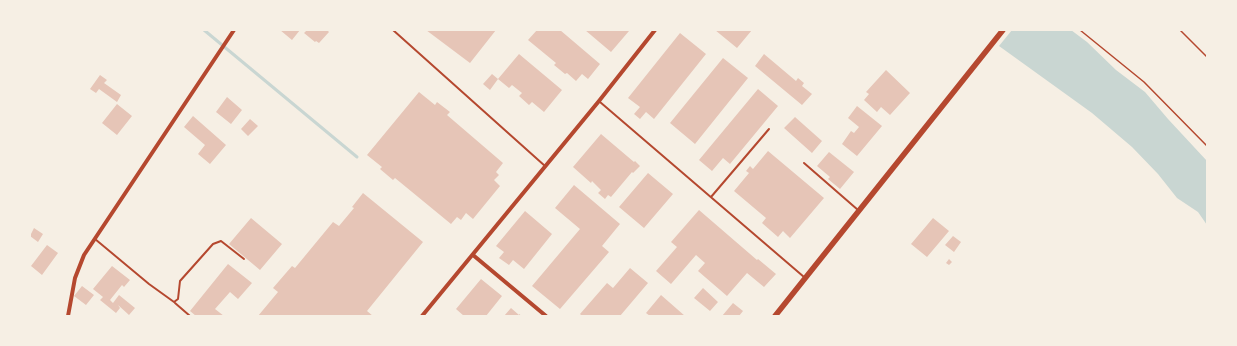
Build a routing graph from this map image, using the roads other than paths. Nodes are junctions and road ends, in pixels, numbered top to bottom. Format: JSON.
{"nodes":[{"id":1,"x":234,"y":30,"type":"edge"},
{"id":2,"x":393,"y":30,"type":"edge"},
{"id":3,"x":655,"y":30,"type":"edge"},
{"id":4,"x":1003,"y":30,"type":"edge"},
{"id":5,"x":599,"y":101,"type":"junction"},
{"id":6,"x":769,"y":129,"type":"dead end"},
{"id":7,"x":804,"y":163,"type":"dead end"},
{"id":8,"x":545,"y":166,"type":"junction"},
{"id":9,"x":711,"y":197,"type":"junction"},
{"id":10,"x":859,"y":211,"type":"junction"},
{"id":11,"x":94,"y":238,"type":"junction"},
{"id":12,"x":473,"y":255,"type":"junction"},
{"id":13,"x":244,"y":259,"type":"dead end"},
{"id":14,"x":805,"y":278,"type":"junction"},
{"id":15,"x":174,"y":302,"type":"junction"},
{"id":16,"x":68,"y":316,"type":"edge"},
{"id":17,"x":190,"y":316,"type":"edge"},
{"id":18,"x":422,"y":316,"type":"edge"},
{"id":19,"x":546,"y":316,"type":"edge"},
{"id":20,"x":775,"y":316,"type":"edge"}],
"edges":[{"from":1,"to":11,"type":"street"},
{"from":2,"to":8,"type":"lane"},
{"from":3,"to":5,"type":"street"},
{"from":4,"to":10,"type":"main road"},
{"from":5,"to":8,"type":"street"},
{"from":5,"to":9,"type":"lane"},
{"from":6,"to":9,"type":"lane"},
{"from":7,"to":10,"type":"lane"},
{"from":8,"to":12,"type":"street"},
{"from":9,"to":14,"type":"lane"},
{"from":10,"to":14,"type":"main road"},
{"from":11,"to":15,"type":"lane"},
{"from":11,"to":16,"type":"street"},
{"from":12,"to":18,"type":"street"},
{"from":12,"to":19,"type":"street"},
{"from":13,"to":15,"type":"lane"},
{"from":14,"to":20,"type":"main road"},
{"from":15,"to":17,"type":"lane"}]}
